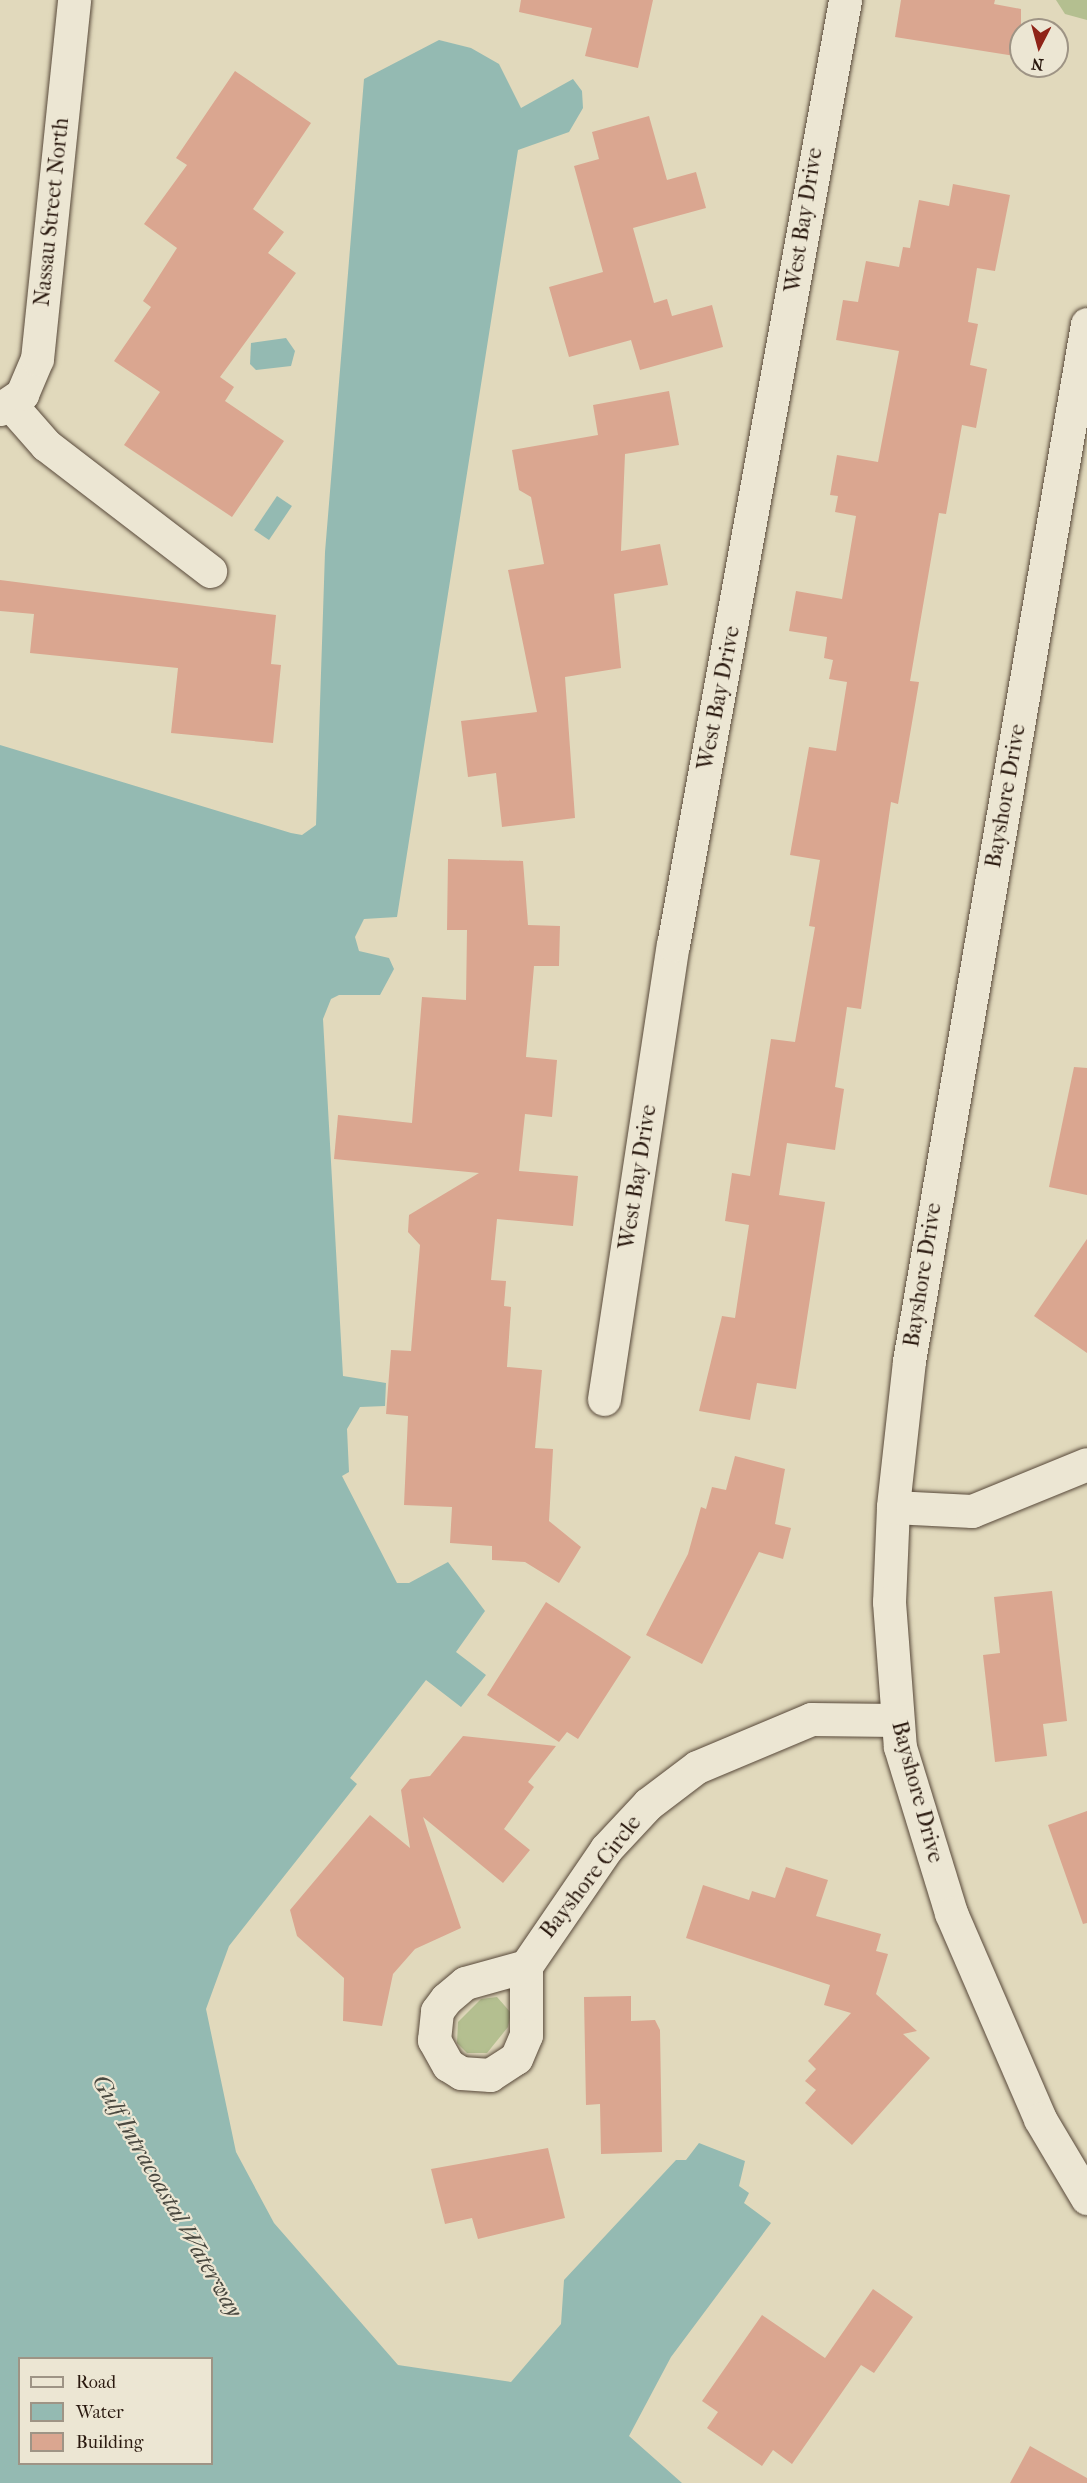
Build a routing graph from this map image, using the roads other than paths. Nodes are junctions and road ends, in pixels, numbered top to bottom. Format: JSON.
{"nodes":[{"id":1,"x":74,"y":0,"type":"edge"},
{"id":2,"x":845,"y":0,"type":"edge"},
{"id":3,"x":1087,"y":324,"type":"edge"},
{"id":4,"x":5,"y":406,"type":"edge"},
{"id":5,"x":210,"y":571,"type":"dead end"},
{"id":6,"x":604,"y":1399,"type":"dead end"},
{"id":7,"x":1087,"y":1464,"type":"edge"},
{"id":8,"x":893,"y":1507,"type":"junction"},
{"id":9,"x":896,"y":1720,"type":"junction"},
{"id":10,"x":526,"y":1966,"type":"dead end"},
{"id":11,"x":1087,"y":2198,"type":"edge"}],
"edges":[{"from":1,"to":4,"type":"street","name":"Nassau Street North"},
{"from":2,"to":6,"type":"street","name":"West Bay Drive"},
{"from":3,"to":8,"type":"street","name":"Bayshore Drive"},
{"from":4,"to":5,"type":"street"},
{"from":7,"to":8,"type":"street"},
{"from":8,"to":9,"type":"street","name":"Bayshore Drive"},
{"from":9,"to":10,"type":"street","name":"Bayshore Circle"},
{"from":9,"to":11,"type":"street","name":"Bayshore Drive"}]}
